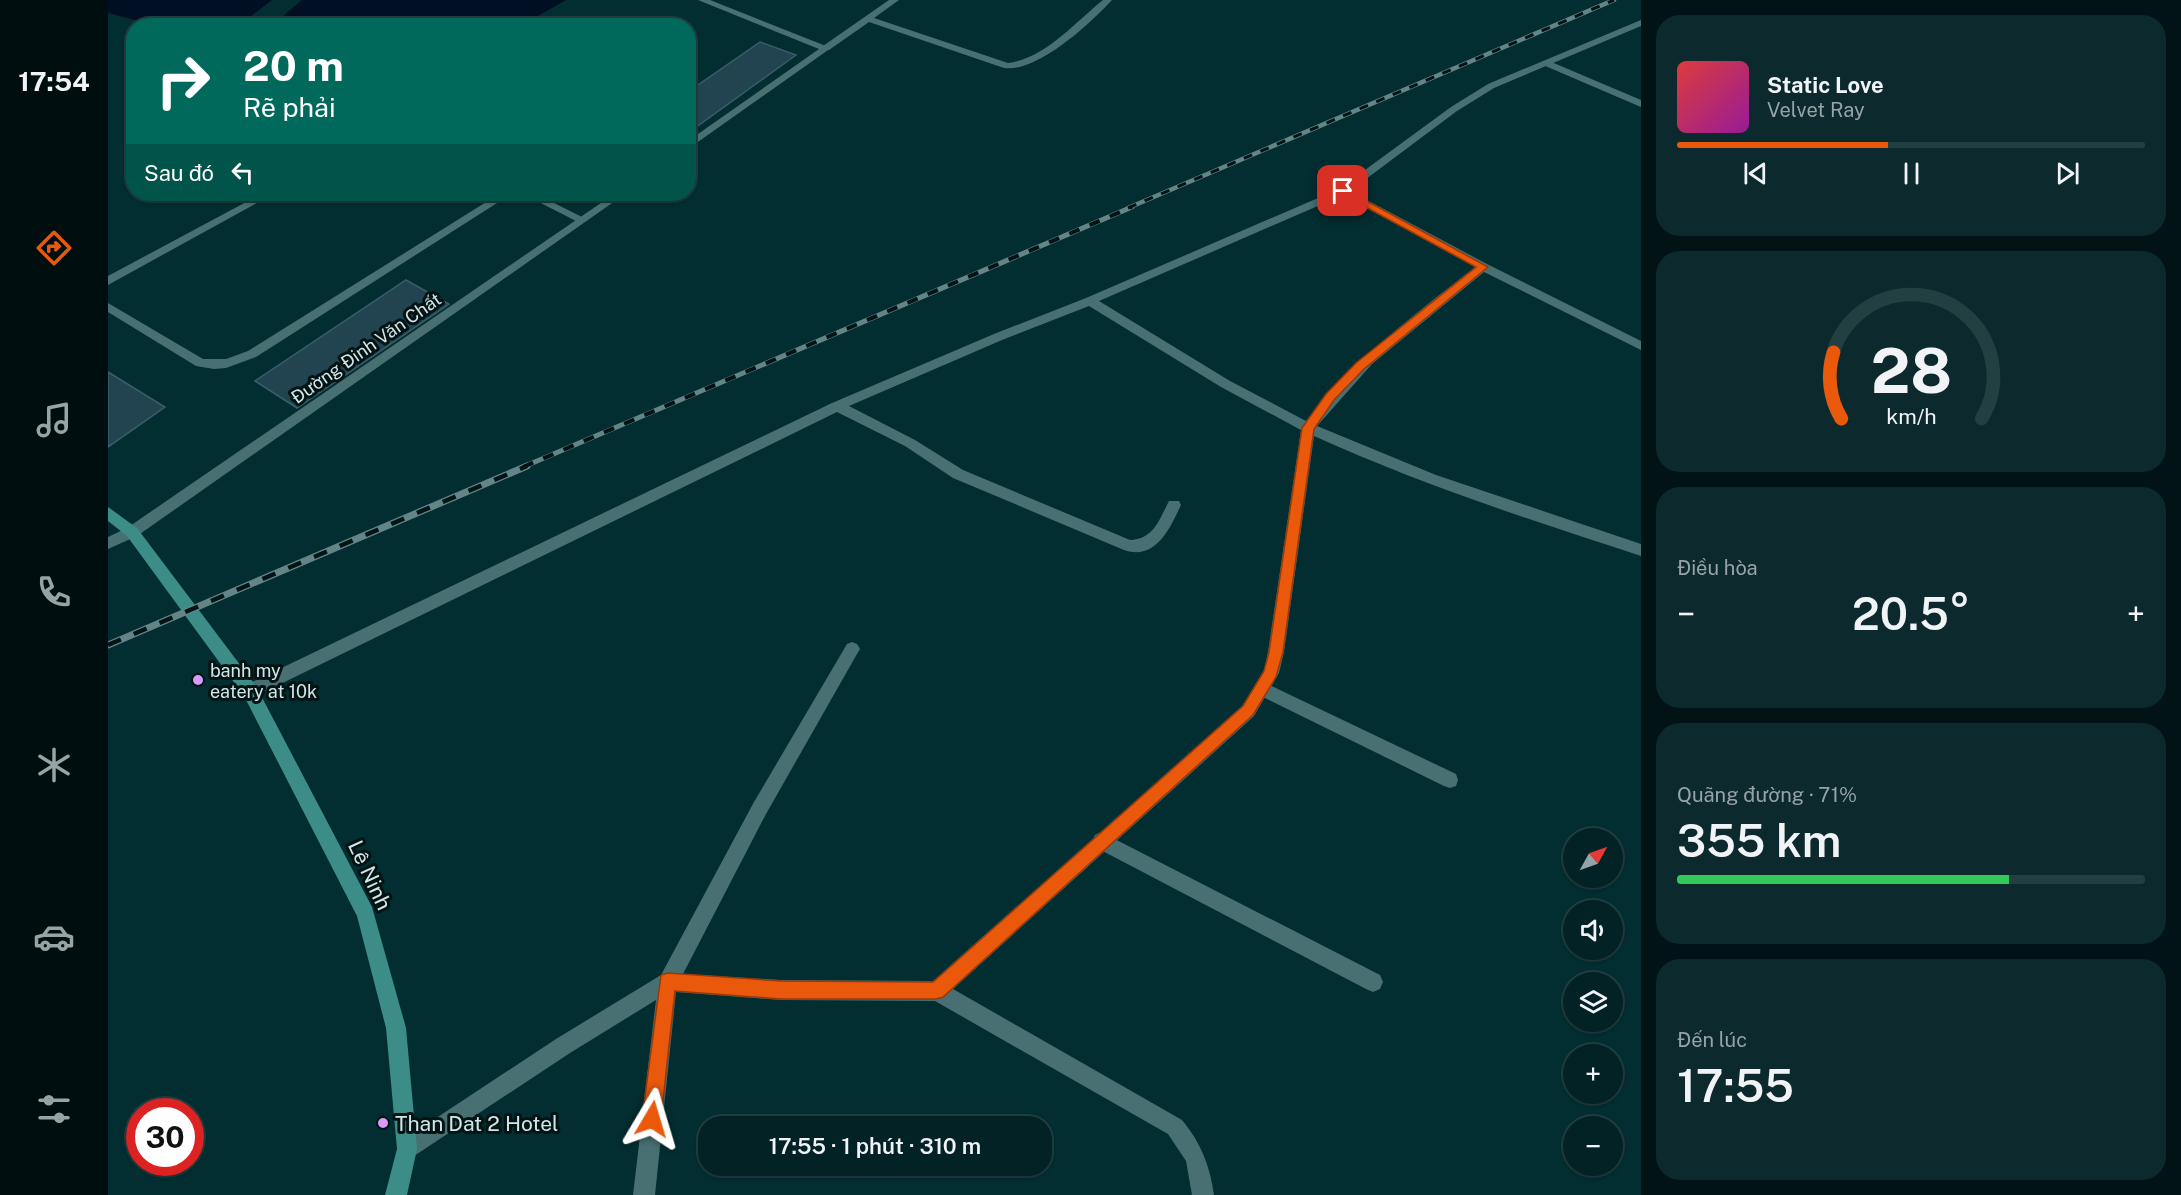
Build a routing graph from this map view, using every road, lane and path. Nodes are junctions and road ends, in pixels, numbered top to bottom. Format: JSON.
{"nodes":[{"id":1,"x":702,"y":0,"type":"edge"},
{"id":2,"x":895,"y":0,"type":"edge"},
{"id":3,"x":1108,"y":0,"type":"edge"},
{"id":4,"x":870,"y":20,"type":"junction"},
{"id":5,"x":1641,"y":23,"type":"edge"},
{"id":6,"x":826,"y":48,"type":"junction"},
{"id":7,"x":1546,"y":63,"type":"junction"},
{"id":8,"x":1641,"y":105,"type":"edge"},
{"id":9,"x":696,"y":140,"type":"edge"},
{"id":10,"x":1343,"y":191,"type":"junction"},
{"id":11,"x":255,"y":201,"type":"edge"},
{"id":12,"x":495,"y":201,"type":"edge"},
{"id":13,"x":543,"y":201,"type":"edge"},
{"id":14,"x":610,"y":201,"type":"edge"},
{"id":15,"x":582,"y":220,"type":"junction"},
{"id":16,"x":1483,"y":267,"type":"junction"},
{"id":17,"x":108,"y":281,"type":"edge"},
{"id":18,"x":1090,"y":301,"type":"junction"},
{"id":19,"x":108,"y":307,"type":"edge"},
{"id":20,"x":1641,"y":346,"type":"edge"},
{"id":21,"x":837,"y":406,"type":"junction"},
{"id":22,"x":1308,"y":428,"type":"junction"},
{"id":23,"x":1174,"y":505,"type":"dead end"},
{"id":24,"x":108,"y":513,"type":"edge"},
{"id":25,"x":132,"y":531,"type":"junction"},
{"id":26,"x":108,"y":543,"type":"edge"},
{"id":27,"x":1641,"y":550,"type":"edge"},
{"id":28,"x":852,"y":649,"type":"dead end"},
{"id":29,"x":1263,"y":689,"type":"junction"},
{"id":30,"x":250,"y":691,"type":"junction"},
{"id":31,"x":1450,"y":780,"type":"dead end"},
{"id":32,"x":1101,"y":841,"type":"junction"},
{"id":33,"x":668,"y":982,"type":"junction"},
{"id":34,"x":1372,"y":982,"type":"dead end"},
{"id":35,"x":936,"y":991,"type":"junction"},
{"id":36,"x":407,"y":1149,"type":"junction"},
{"id":37,"x":396,"y":1195,"type":"edge"},
{"id":38,"x":644,"y":1195,"type":"edge"},
{"id":39,"x":1203,"y":1195,"type":"edge"}],
"edges":[{"from":1,"to":6,"type":"street"},
{"from":2,"to":4,"type":"street"},
{"from":3,"to":4,"type":"street"},
{"from":4,"to":6,"type":"street"},
{"from":5,"to":7,"type":"street"},
{"from":6,"to":9,"type":"street"},
{"from":7,"to":8,"type":"street"},
{"from":7,"to":10,"type":"street"},
{"from":10,"to":16,"type":"street"},
{"from":10,"to":18,"type":"street"},
{"from":11,"to":17,"type":"street"},
{"from":12,"to":19,"type":"street"},
{"from":13,"to":15,"type":"street"},
{"from":14,"to":15,"type":"street","name":"Đường Đinh Văn Chất"},
{"from":15,"to":25,"type":"street","name":"Đường Đinh Văn Chất"},
{"from":16,"to":20,"type":"street"},
{"from":16,"to":22,"type":"street"},
{"from":18,"to":21,"type":"street"},
{"from":18,"to":22,"type":"street"},
{"from":21,"to":23,"type":"street"},
{"from":21,"to":30,"type":"street"},
{"from":22,"to":27,"type":"street"},
{"from":22,"to":29,"type":"street"},
{"from":24,"to":25,"type":"street","name":"Lê Ninh"},
{"from":25,"to":26,"type":"street","name":"Đường Đinh Văn Chất"},
{"from":25,"to":30,"type":"street","name":"Lê Ninh"},
{"from":28,"to":33,"type":"street"},
{"from":29,"to":31,"type":"street"},
{"from":29,"to":32,"type":"street"},
{"from":30,"to":36,"type":"street","name":"Lê Ninh"},
{"from":32,"to":34,"type":"street"},
{"from":32,"to":35,"type":"street"},
{"from":33,"to":35,"type":"street"},
{"from":33,"to":36,"type":"street"},
{"from":33,"to":38,"type":"street"},
{"from":35,"to":39,"type":"street"},
{"from":36,"to":37,"type":"street","name":"Lê Ninh"}]}
